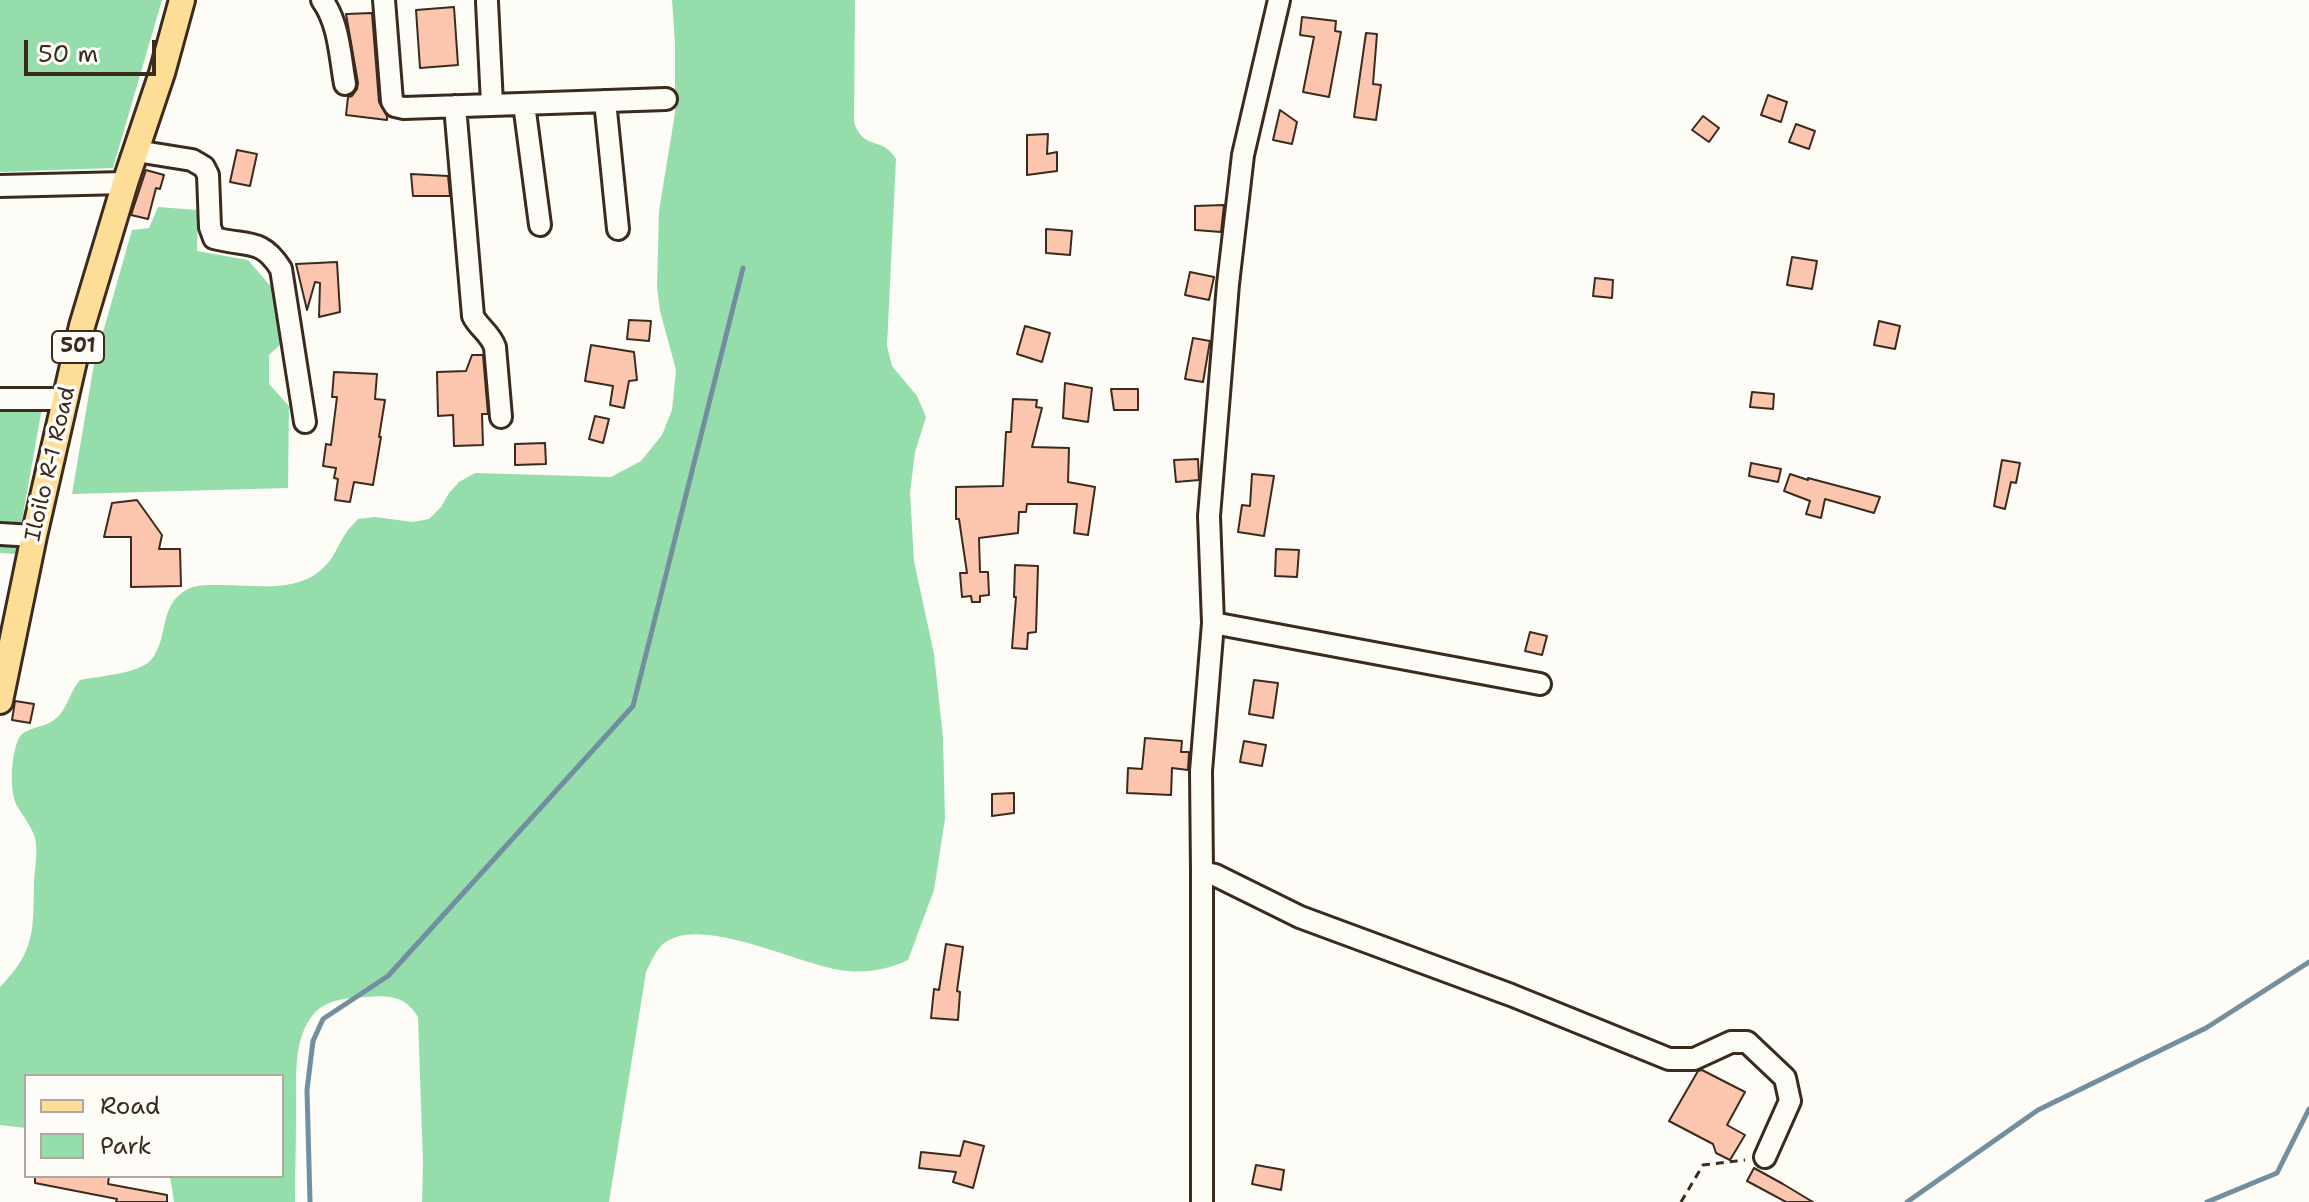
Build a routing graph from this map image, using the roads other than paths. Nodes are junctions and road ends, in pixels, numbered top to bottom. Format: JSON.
{"nodes":[{"id":1,"x":182,"y":0,"type":"edge"},
{"id":2,"x":322,"y":0,"type":"edge"},
{"id":3,"x":384,"y":0,"type":"edge"},
{"id":4,"x":1279,"y":0,"type":"edge"},
{"id":5,"x":487,"y":2,"type":"dead end"},
{"id":6,"x":345,"y":84,"type":"dead end"},
{"id":7,"x":666,"y":99,"type":"dead end"},
{"id":8,"x":605,"y":101,"type":"junction"},
{"id":9,"x":492,"y":104,"type":"junction"},
{"id":10,"x":524,"y":104,"type":"junction"},
{"id":11,"x":455,"y":106,"type":"junction"},
{"id":12,"x":136,"y":151,"type":"junction"},
{"id":13,"x":125,"y":183,"type":"junction"},
{"id":14,"x":0,"y":186,"type":"edge"},
{"id":15,"x":540,"y":225,"type":"dead end"},
{"id":16,"x":618,"y":229,"type":"dead end"},
{"id":17,"x":0,"y":399,"type":"edge"},
{"id":18,"x":67,"y":399,"type":"junction"},
{"id":19,"x":501,"y":417,"type":"dead end"},
{"id":20,"x":305,"y":422,"type":"dead end"},
{"id":21,"x":0,"y":534,"type":"edge"},
{"id":22,"x":34,"y":536,"type":"junction"},
{"id":23,"x":1213,"y":623,"type":"junction"},
{"id":24,"x":1540,"y":684,"type":"dead end"},
{"id":25,"x":0,"y":701,"type":"edge"},
{"id":26,"x":1202,"y":872,"type":"junction"},
{"id":27,"x":1765,"y":1157,"type":"road end"},
{"id":28,"x":1202,"y":1202,"type":"edge"}],
"edges":[{"from":1,"to":12,"type":"main road","name":"Iloilo R-1 Road","number":"501"},
{"from":2,"to":6,"type":"street"},
{"from":3,"to":11,"type":"street"},
{"from":4,"to":23,"type":"street"},
{"from":5,"to":9,"type":"street"},
{"from":7,"to":8,"type":"street"},
{"from":8,"to":10,"type":"street"},
{"from":8,"to":16,"type":"street"},
{"from":9,"to":10,"type":"street"},
{"from":9,"to":11,"type":"street"},
{"from":10,"to":15,"type":"street"},
{"from":11,"to":19,"type":"street"},
{"from":12,"to":13,"type":"main road","name":"Iloilo R-1 Road","number":"501"},
{"from":12,"to":20,"type":"street"},
{"from":13,"to":14,"type":"street"},
{"from":13,"to":18,"type":"main road","name":"Iloilo R-1 Road","number":"501"},
{"from":17,"to":18,"type":"street"},
{"from":18,"to":22,"type":"main road","name":"Iloilo R-1 Road","number":"501"},
{"from":21,"to":22,"type":"street"},
{"from":22,"to":25,"type":"main road","name":"Iloilo R-1 Road","number":"501"},
{"from":23,"to":24,"type":"street"},
{"from":23,"to":26,"type":"street"},
{"from":26,"to":27,"type":"street"},
{"from":26,"to":28,"type":"street"}]}
